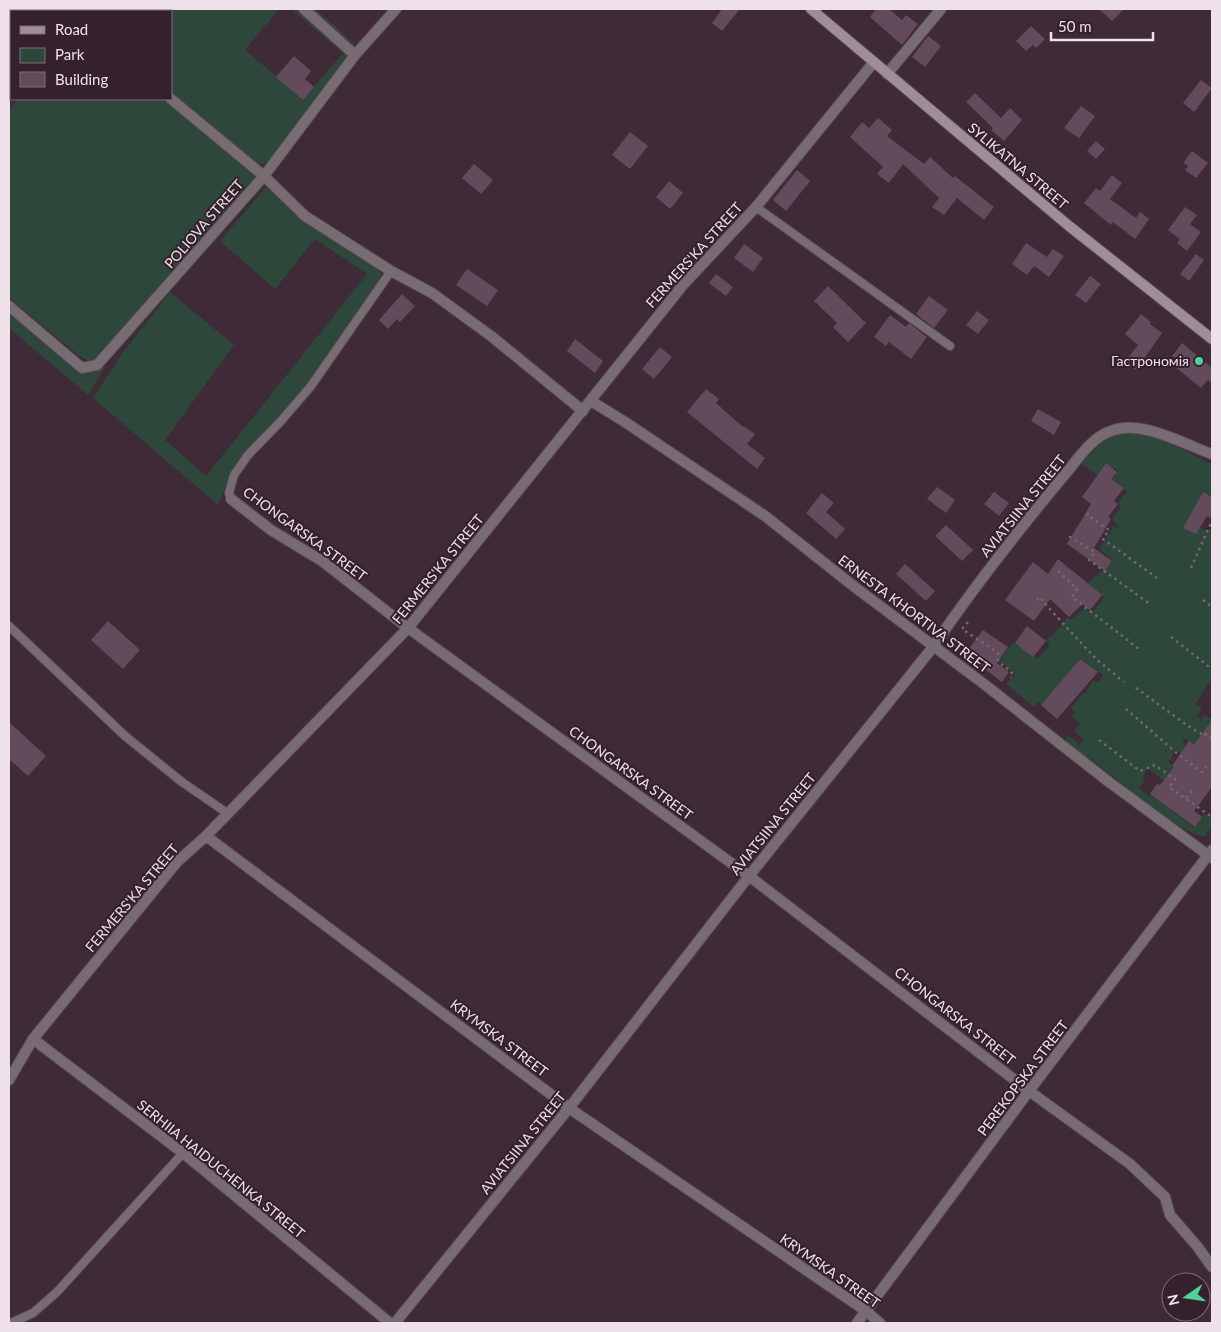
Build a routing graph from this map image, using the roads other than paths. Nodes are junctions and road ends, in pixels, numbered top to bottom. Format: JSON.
{"nodes":[{"id":1,"x":304,"y":9,"type":"edge"},
{"id":2,"x":396,"y":9,"type":"edge"},
{"id":3,"x":811,"y":9,"type":"edge"},
{"id":4,"x":941,"y":9,"type":"edge"},
{"id":5,"x":355,"y":56,"type":"junction"},
{"id":6,"x":874,"y":62,"type":"junction"},
{"id":7,"x":887,"y":74,"type":"junction"},
{"id":8,"x":172,"y":100,"type":"edge"},
{"id":9,"x":264,"y":176,"type":"junction"},
{"id":10,"x":756,"y":207,"type":"junction"},
{"id":11,"x":391,"y":271,"type":"junction"},
{"id":12,"x":9,"y":306,"type":"edge"},
{"id":13,"x":1212,"y":339,"type":"edge"},
{"id":14,"x":950,"y":346,"type":"dead end"},
{"id":15,"x":591,"y":401,"type":"junction"},
{"id":16,"x":583,"y":411,"type":"junction"},
{"id":17,"x":1212,"y":454,"type":"edge"},
{"id":18,"x":231,"y":499,"type":"joint"},
{"id":19,"x":9,"y":626,"type":"edge"},
{"id":20,"x":408,"y":628,"type":"junction"},
{"id":21,"x":933,"y":647,"type":"junction"},
{"id":22,"x":227,"y":813,"type":"junction"},
{"id":23,"x":206,"y":836,"type":"junction"},
{"id":24,"x":1211,"y":854,"type":"edge"},
{"id":25,"x":749,"y":876,"type":"junction"},
{"id":26,"x":33,"y":1039,"type":"junction"},
{"id":27,"x":9,"y":1080,"type":"edge"},
{"id":28,"x":1029,"y":1091,"type":"junction"},
{"id":29,"x":569,"y":1108,"type":"junction"},
{"id":30,"x":183,"y":1153,"type":"junction"},
{"id":31,"x":1212,"y":1266,"type":"edge"},
{"id":32,"x":866,"y":1311,"type":"junction"},
{"id":33,"x":11,"y":1323,"type":"edge"},
{"id":34,"x":390,"y":1323,"type":"edge"},
{"id":35,"x":395,"y":1323,"type":"edge"},
{"id":36,"x":857,"y":1323,"type":"edge"},
{"id":37,"x":880,"y":1323,"type":"edge"}],
"edges":[{"from":1,"to":5,"type":"street"},
{"from":2,"to":5,"type":"street","name":"POLIOVA STREET"},
{"from":3,"to":6,"type":"street","name":"SYLIKATNA STREET"},
{"from":4,"to":7,"type":"street"},
{"from":5,"to":9,"type":"street","name":"POLIOVA STREET"},
{"from":6,"to":7,"type":"street","name":"SYLIKATNA STREET"},
{"from":6,"to":10,"type":"street","name":"FERMERS'KA STREET"},
{"from":7,"to":13,"type":"street","name":"SYLIKATNA STREET"},
{"from":8,"to":9,"type":"street"},
{"from":9,"to":11,"type":"street"},
{"from":9,"to":12,"type":"street","name":"POLIOVA STREET"},
{"from":10,"to":14,"type":"lane"},
{"from":10,"to":15,"type":"street","name":"FERMERS'KA STREET"},
{"from":11,"to":16,"type":"street"},
{"from":11,"to":18,"type":"lane","name":"CHONGARSKA STREET"},
{"from":15,"to":16,"type":"street","name":"FERMERS'KA STREET"},
{"from":15,"to":21,"type":"street","name":"ERNESTA KHORTIVA STREET"},
{"from":16,"to":20,"type":"street","name":"FERMERS'KA STREET"},
{"from":17,"to":21,"type":"street","name":"AVIATSIINA STREET"},
{"from":18,"to":20,"type":"street","name":"CHONGARSKA STREET"},
{"from":19,"to":22,"type":"lane"},
{"from":20,"to":22,"type":"street","name":"FERMERS'KA STREET"},
{"from":20,"to":25,"type":"street","name":"CHONGARSKA STREET"},
{"from":21,"to":24,"type":"street","name":"ERNESTA KHORTIVA STREET"},
{"from":21,"to":25,"type":"street","name":"AVIATSIINA STREET"},
{"from":22,"to":23,"type":"street","name":"FERMERS'KA STREET"},
{"from":23,"to":26,"type":"street","name":"FERMERS'KA STREET"},
{"from":23,"to":29,"type":"street","name":"KRYMSKA STREET"},
{"from":24,"to":28,"type":"street","name":"PEREKOPSKA STREET"},
{"from":25,"to":28,"type":"street","name":"CHONGARSKA STREET"},
{"from":25,"to":29,"type":"street","name":"AVIATSIINA STREET"},
{"from":26,"to":27,"type":"street","name":"FERMERS'KA STREET"},
{"from":26,"to":30,"type":"street","name":"SERHIIA HAIDUCHENKA STREET"},
{"from":28,"to":31,"type":"street","name":"CHONGARSKA STREET"},
{"from":28,"to":32,"type":"street","name":"PEREKOPSKA STREET"},
{"from":29,"to":32,"type":"street","name":"KRYMSKA STREET"},
{"from":29,"to":35,"type":"street","name":"AVIATSIINA STREET"},
{"from":30,"to":33,"type":"lane"},
{"from":30,"to":34,"type":"street","name":"SERHIIA HAIDUCHENKA STREET"},
{"from":32,"to":36,"type":"street","name":"PEREKOPSKA STREET"},
{"from":32,"to":37,"type":"street","name":"KRYMSKA STREET"}]}
